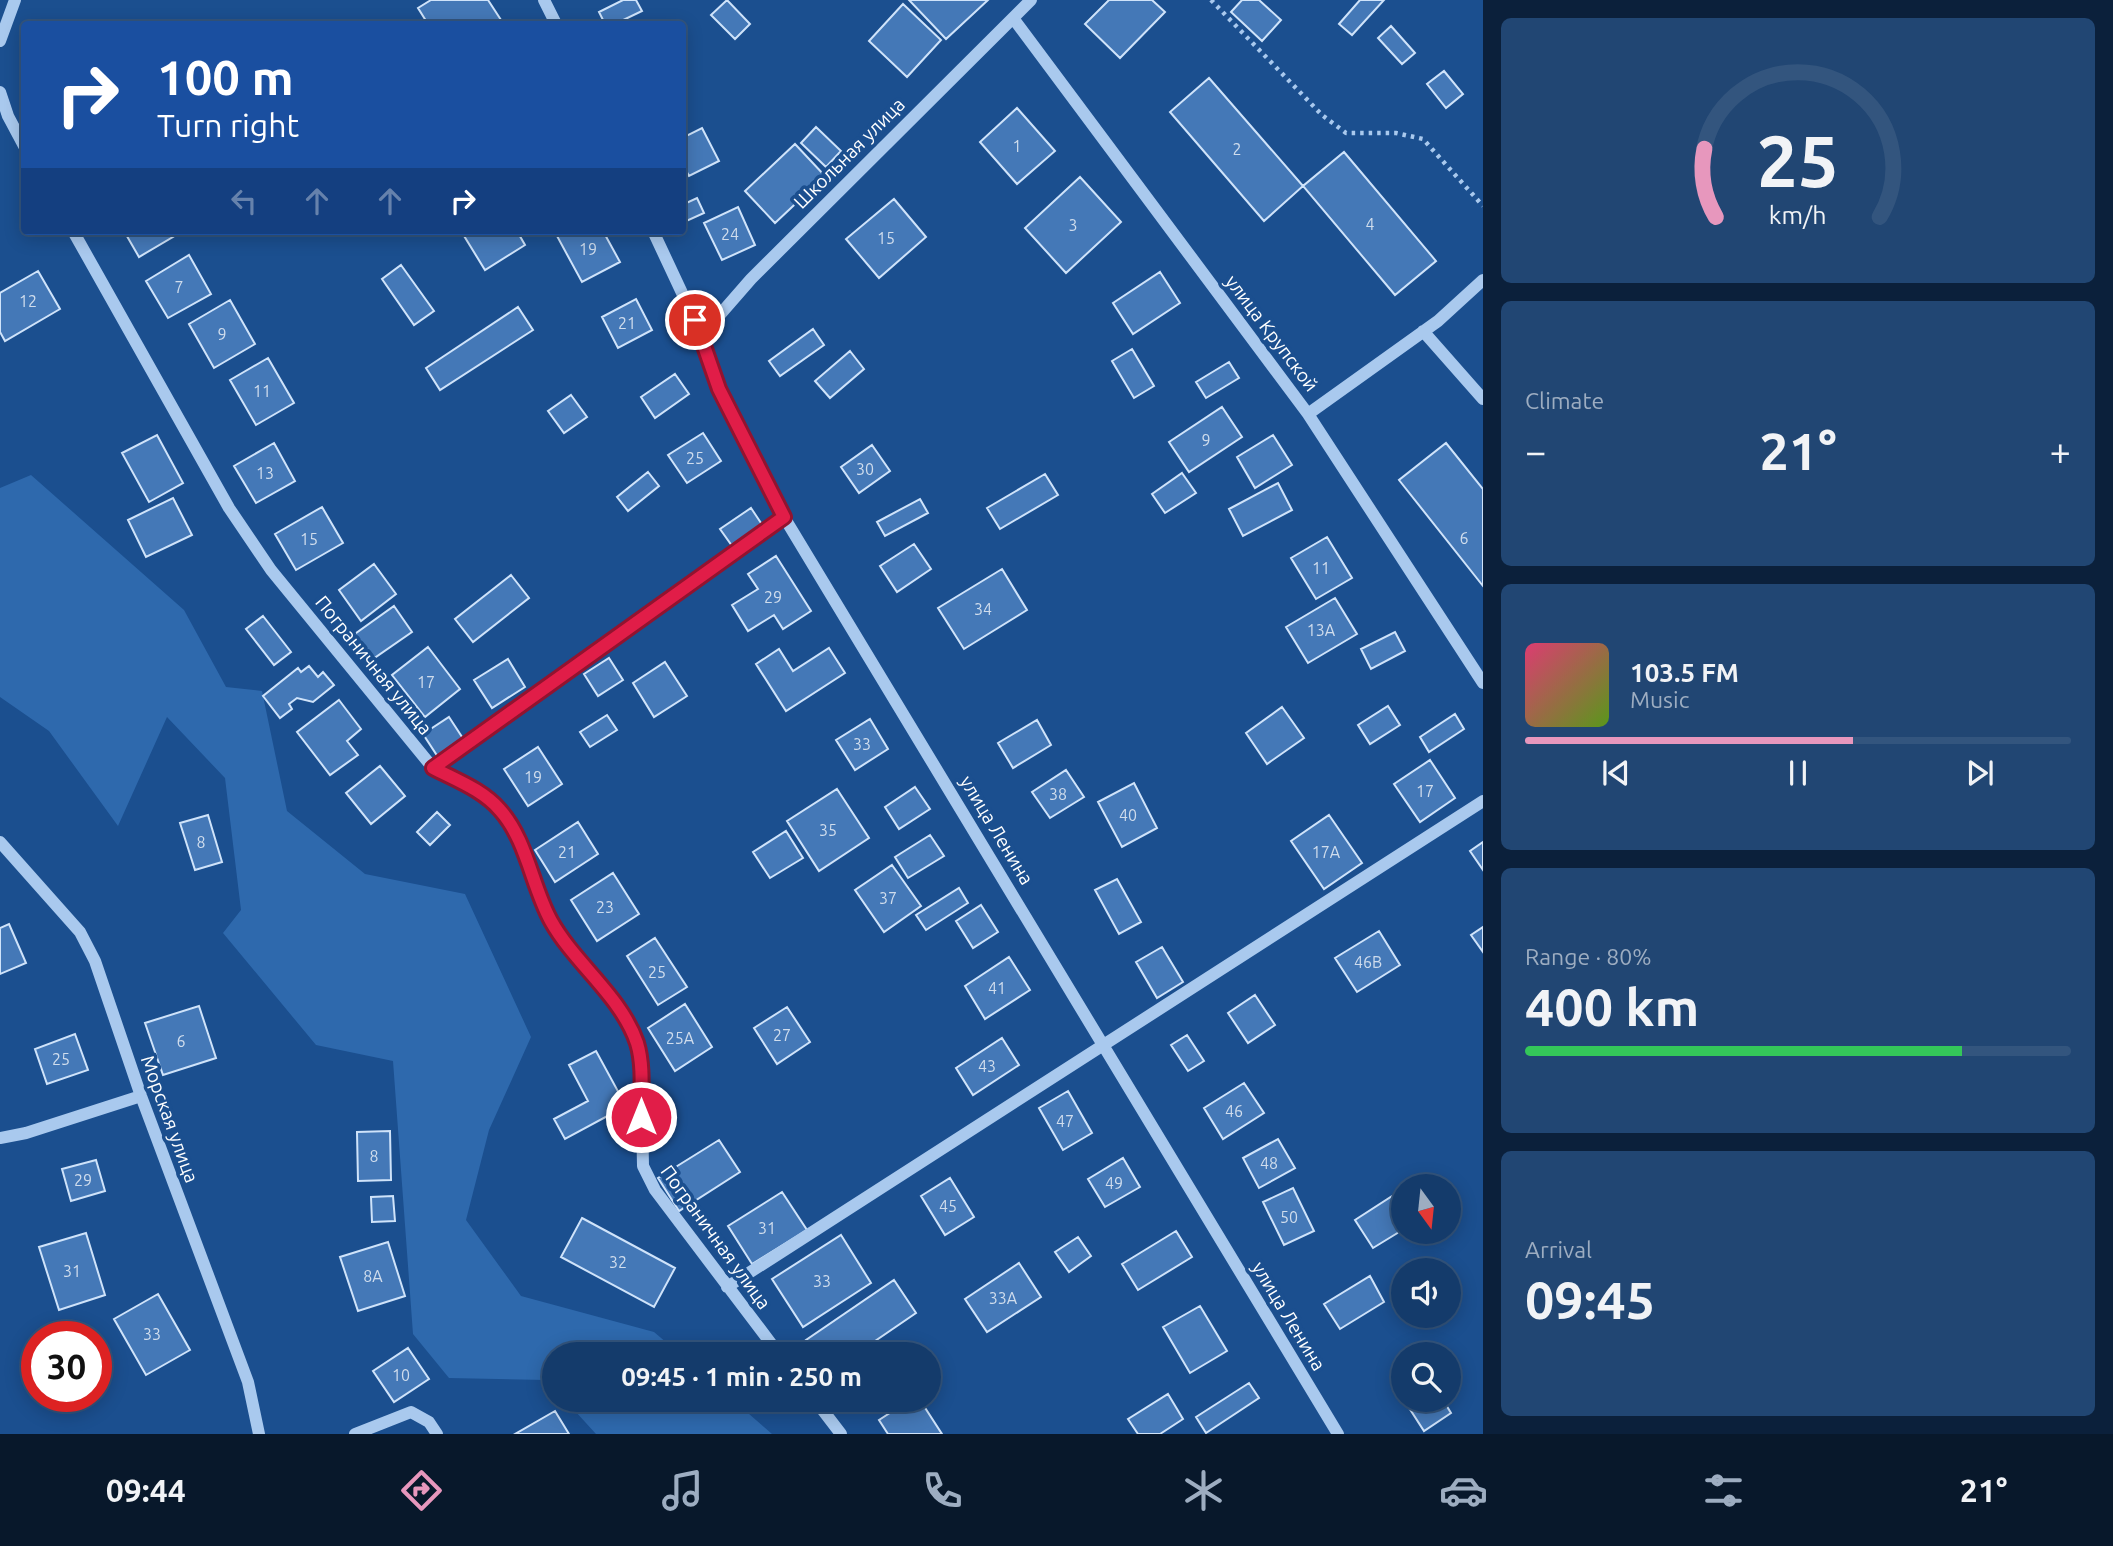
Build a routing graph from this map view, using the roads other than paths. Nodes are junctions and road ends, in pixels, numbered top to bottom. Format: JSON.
{"nodes":[{"id":1,"x":15,"y":0,"type":"edge"},
{"id":2,"x":544,"y":0,"type":"edge"},
{"id":3,"x":1031,"y":0,"type":"edge"},
{"id":4,"x":1013,"y":18,"type":"junction"},
{"id":5,"x":554,"y":21,"type":"edge"},
{"id":6,"x":0,"y":41,"type":"edge"},
{"id":7,"x":0,"y":92,"type":"edge"},
{"id":8,"x":21,"y":140,"type":"edge"},
{"id":9,"x":75,"y":235,"type":"edge"},
{"id":10,"x":655,"y":235,"type":"edge"},
{"id":11,"x":1483,"y":280,"type":"edge"},
{"id":12,"x":1423,"y":331,"type":"junction"},
{"id":13,"x":705,"y":342,"type":"junction"},
{"id":14,"x":1483,"y":399,"type":"edge"},
{"id":15,"x":1308,"y":414,"type":"junction"},
{"id":16,"x":784,"y":517,"type":"junction"},
{"id":17,"x":1483,"y":683,"type":"edge"},
{"id":18,"x":433,"y":768,"type":"junction"},
{"id":19,"x":1483,"y":801,"type":"edge"},
{"id":20,"x":0,"y":842,"type":"edge"},
{"id":21,"x":1105,"y":1045,"type":"junction"},
{"id":22,"x":141,"y":1096,"type":"junction"},
{"id":23,"x":0,"y":1138,"type":"edge"},
{"id":24,"x":727,"y":1287,"type":"junction"},
{"id":25,"x":770,"y":1342,"type":"edge"},
{"id":26,"x":824,"y":1412,"type":"edge"},
{"id":27,"x":259,"y":1434,"type":"edge"},
{"id":28,"x":355,"y":1434,"type":"edge"},
{"id":29,"x":438,"y":1434,"type":"edge"},
{"id":30,"x":841,"y":1434,"type":"edge"},
{"id":31,"x":1338,"y":1434,"type":"edge"}],
"edges":[{"from":1,"to":6,"type":"street"},
{"from":2,"to":5,"type":"street"},
{"from":3,"to":4,"type":"street","name":"Школьная улица"},
{"from":4,"to":13,"type":"street","name":"Школьная улица"},
{"from":4,"to":15,"type":"street","name":"улица Крупской"},
{"from":7,"to":8,"type":"street"},
{"from":9,"to":18,"type":"street","name":"Пограничная улица"},
{"from":10,"to":13,"type":"street","name":"улица Ленина"},
{"from":11,"to":12,"type":"street"},
{"from":12,"to":14,"type":"street"},
{"from":12,"to":15,"type":"street"},
{"from":13,"to":16,"type":"street","name":"улица Ленина"},
{"from":15,"to":17,"type":"street","name":"улица Крупской"},
{"from":16,"to":18,"type":"street"},
{"from":16,"to":21,"type":"street","name":"улица Ленина"},
{"from":18,"to":24,"type":"street","name":"Пограничная улица"},
{"from":19,"to":21,"type":"street"},
{"from":20,"to":22,"type":"street","name":"Морская улица"},
{"from":21,"to":24,"type":"street"},
{"from":21,"to":31,"type":"street","name":"улица Ленина"},
{"from":22,"to":23,"type":"street"},
{"from":22,"to":27,"type":"street","name":"Морская улица"},
{"from":24,"to":25,"type":"street","name":"Пограничная улица"},
{"from":26,"to":30,"type":"street"},
{"from":28,"to":29,"type":"street"}]}
